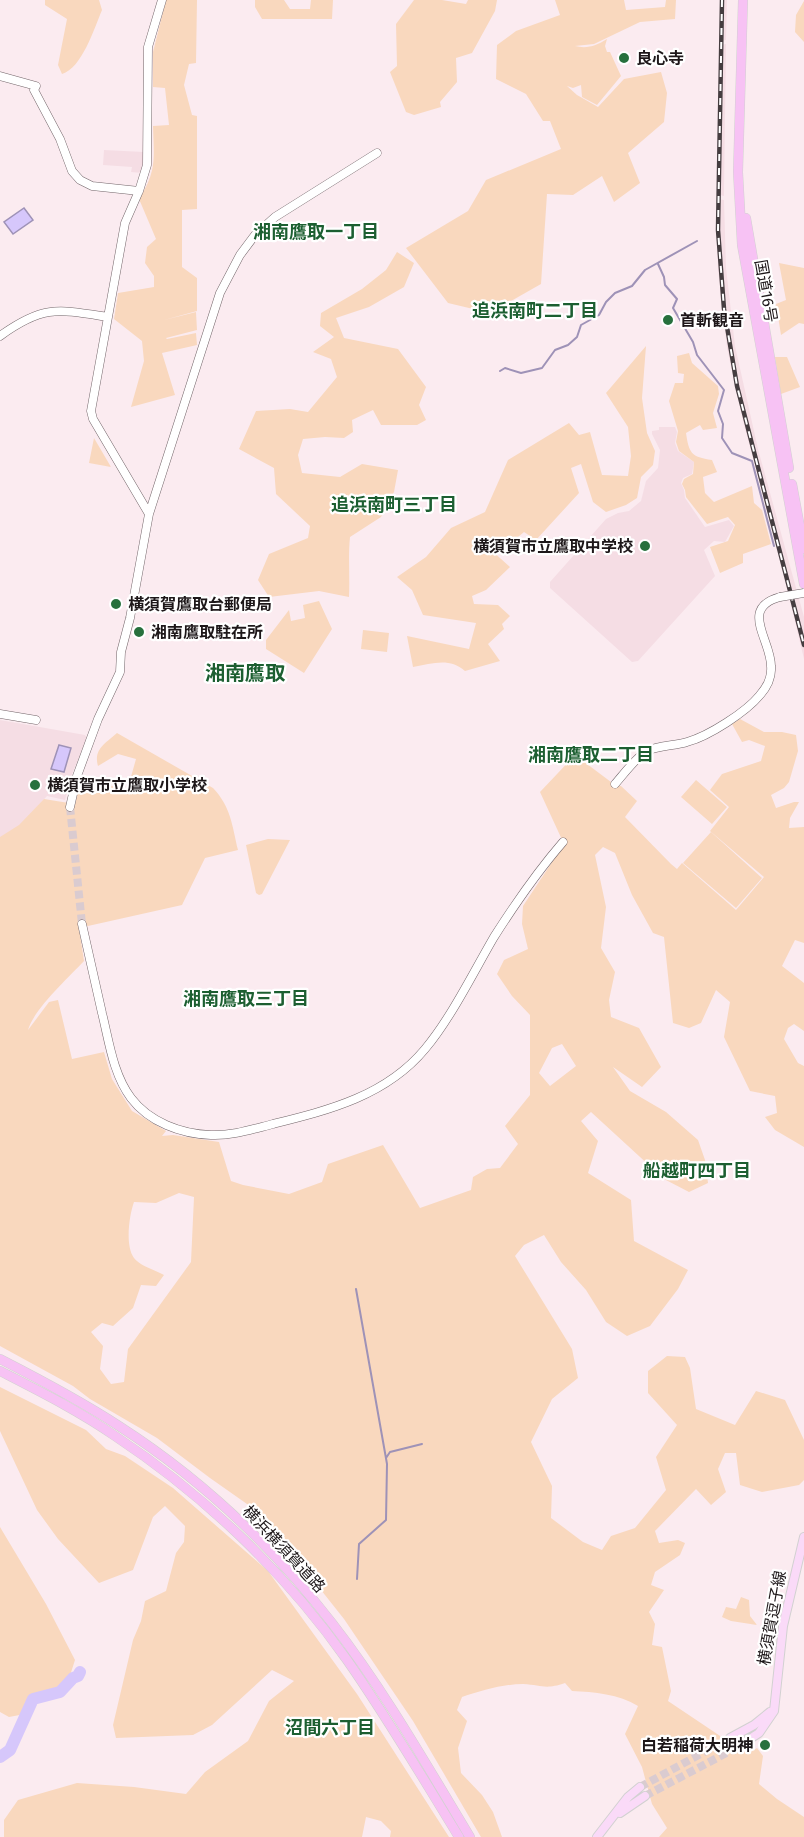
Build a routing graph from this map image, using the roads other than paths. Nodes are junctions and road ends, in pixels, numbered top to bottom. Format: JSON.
{"nodes":[{"id":1,"x":162,"y":0,"type":"edge"},
{"id":2,"x":743,"y":0,"type":"edge"},
{"id":3,"x":749,"y":0,"type":"edge"},
{"id":4,"x":0,"y":76,"type":"edge"},
{"id":5,"x":377,"y":153,"type":"dead end"},
{"id":6,"x":139,"y":191,"type":"junction"},
{"id":7,"x":108,"y":317,"type":"junction"},
{"id":8,"x":0,"y":336,"type":"edge"},
{"id":9,"x":149,"y":514,"type":"junction"},
{"id":10,"x":804,"y":549,"type":"edge"},
{"id":11,"x":802,"y":567,"type":"edge"},
{"id":12,"x":804,"y":584,"type":"edge"},
{"id":13,"x":804,"y":593,"type":"edge"},
{"id":14,"x":0,"y":714,"type":"edge"},
{"id":15,"x":36,"y":720,"type":"dead end"},
{"id":16,"x":615,"y":784,"type":"dead end"},
{"id":17,"x":70,"y":807,"type":"tunnel mouth"},
{"id":18,"x":563,"y":842,"type":"dead end"},
{"id":19,"x":82,"y":924,"type":"tunnel mouth"},
{"id":20,"x":2,"y":1360,"type":"edge"},
{"id":21,"x":0,"y":1371,"type":"edge"},
{"id":22,"x":804,"y":1537,"type":"edge"},
{"id":23,"x":775,"y":1704,"type":"junction"},
{"id":24,"x":730,"y":1738,"type":"tunnel mouth"},
{"id":25,"x":734,"y":1749,"type":"tunnel mouth"},
{"id":26,"x":640,"y":1787,"type":"tunnel mouth"},
{"id":27,"x":645,"y":1796,"type":"tunnel mouth"},
{"id":28,"x":604,"y":1827,"type":"junction"},
{"id":29,"x":459,"y":1837,"type":"edge"},
{"id":30,"x":470,"y":1837,"type":"edge"},
{"id":31,"x":597,"y":1837,"type":"edge"}],
"edges":[{"from":1,"to":6,"type":"street"},
{"from":2,"to":11,"type":"highway","name":"国道16号"},
{"from":3,"to":10,"type":"highway","name":"国道16号"},
{"from":4,"to":6,"type":"street"},
{"from":5,"to":9,"type":"street"},
{"from":6,"to":7,"type":"street"},
{"from":7,"to":8,"type":"street"},
{"from":7,"to":9,"type":"street"},
{"from":9,"to":17,"type":"street"},
{"from":11,"to":12,"type":"highway","name":"国道16号"},
{"from":13,"to":16,"type":"street","bridge":true},
{"from":14,"to":15,"type":"street"},
{"from":18,"to":19,"type":"street"},
{"from":20,"to":30,"type":"highway","name":"横浜横須賀道路"},
{"from":21,"to":29,"type":"highway","name":"横浜横須賀道路"},
{"from":22,"to":23,"type":"main road","name":"横須賀逗子線"},
{"from":23,"to":24,"type":"main road"},
{"from":23,"to":25,"type":"main road","name":"横須賀逗子線"},
{"from":26,"to":28,"type":"main road"},
{"from":27,"to":28,"type":"main road"},
{"from":28,"to":31,"type":"main road"}]}
